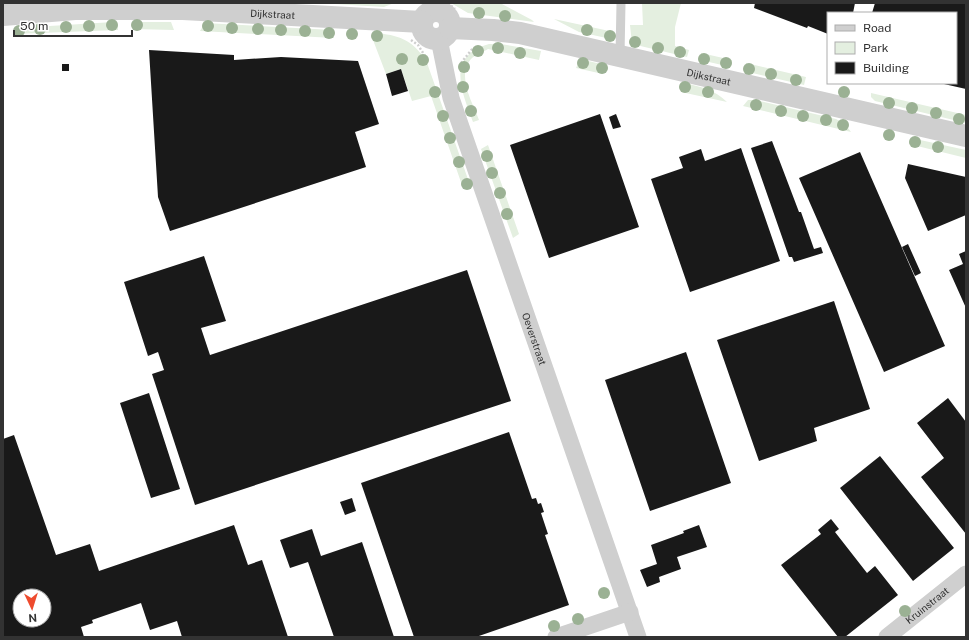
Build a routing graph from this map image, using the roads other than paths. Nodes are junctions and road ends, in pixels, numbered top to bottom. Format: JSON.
{"nodes":[{"id":1,"x":621,"y":3,"type":"edge"},
{"id":2,"x":428,"y":12,"type":"edge"},
{"id":3,"x":3,"y":15,"type":"edge"},
{"id":4,"x":444,"y":34,"type":"junction"},
{"id":5,"x":620,"y":56,"type":"junction"},
{"id":6,"x":966,"y":136,"type":"edge"},
{"id":7,"x":966,"y":574,"type":"edge"},
{"id":8,"x":630,"y":612,"type":"junction"},
{"id":9,"x":556,"y":637,"type":"edge"},
{"id":10,"x":638,"y":637,"type":"edge"},
{"id":11,"x":887,"y":637,"type":"edge"}],
"edges":[{"from":1,"to":5,"type":"lane"},
{"from":2,"to":3,"type":"street","name":"Dijkstraat"},
{"from":2,"to":4,"type":"street"},
{"from":4,"to":5,"type":"street","name":"Dijkstraat"},
{"from":4,"to":8,"type":"street","name":"Oeverstraat"},
{"from":5,"to":6,"type":"street","name":"Dijkstraat"},
{"from":7,"to":11,"type":"street","name":"Kruinstraat"},
{"from":8,"to":9,"type":"street"},
{"from":8,"to":10,"type":"street","name":"Oeverstraat"}]}
